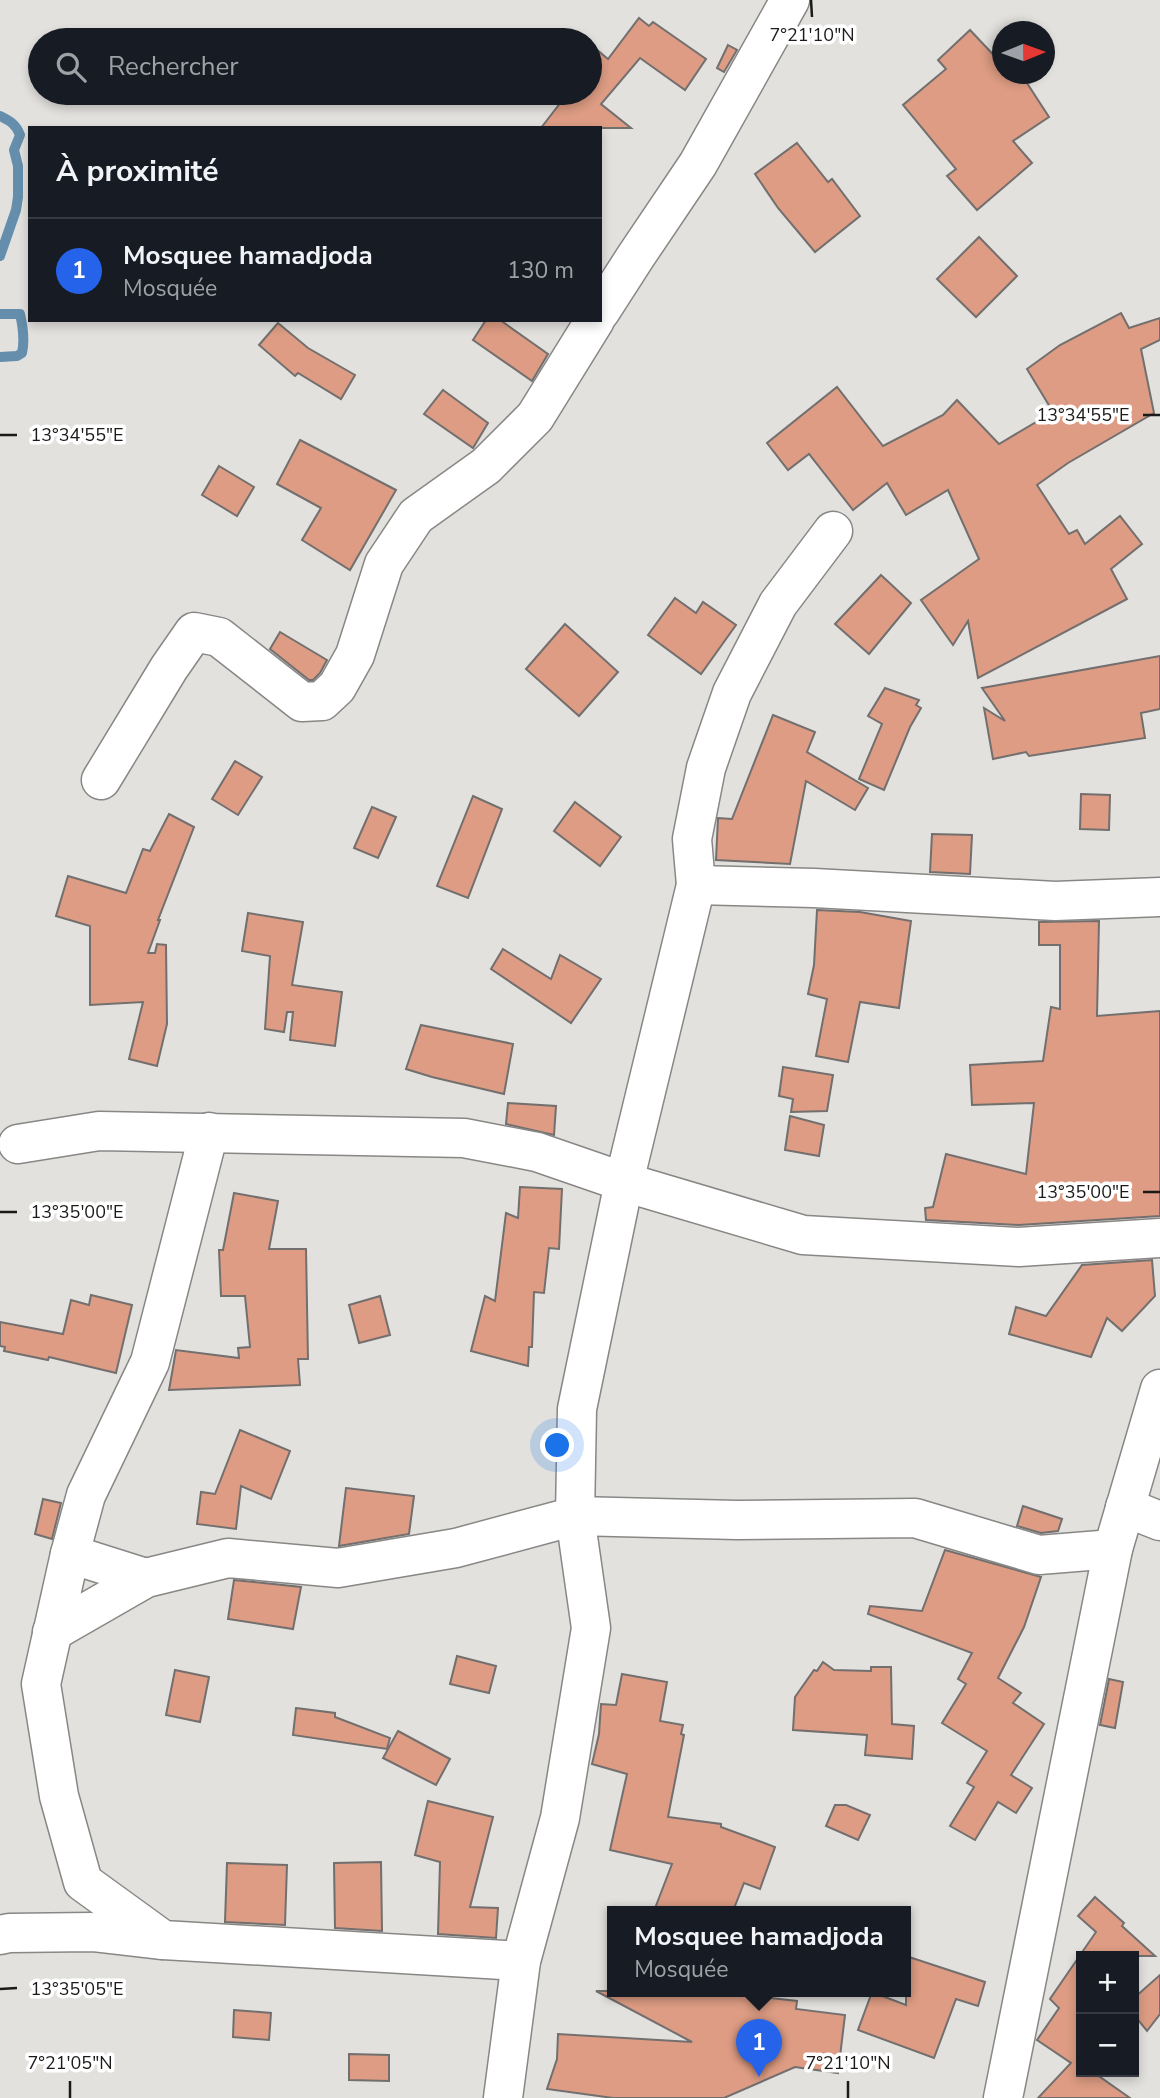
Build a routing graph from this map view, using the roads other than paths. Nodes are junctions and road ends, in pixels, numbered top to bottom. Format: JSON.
{"nodes":[{"id":1,"x":790,"y":0,"type":"edge"},
{"id":2,"x":602,"y":309,"type":"edge"},
{"id":3,"x":594,"y":322,"type":"edge"},
{"id":4,"x":833,"y":531,"type":"dead end"},
{"id":5,"x":101,"y":780,"type":"dead end"},
{"id":6,"x":696,"y":885,"type":"junction"},
{"id":7,"x":1160,"y":897,"type":"edge"},
{"id":8,"x":209,"y":1132,"type":"junction"},
{"id":9,"x":18,"y":1144,"type":"dead end"},
{"id":10,"x":624,"y":1182,"type":"junction"},
{"id":11,"x":1160,"y":1238,"type":"edge"},
{"id":12,"x":1160,"y":1389,"type":"edge"},
{"id":13,"x":1125,"y":1507,"type":"junction"},
{"id":14,"x":575,"y":1516,"type":"junction"},
{"id":15,"x":1160,"y":1521,"type":"edge"},
{"id":16,"x":1113,"y":1549,"type":"junction"},
{"id":17,"x":69,"y":1554,"type":"junction"},
{"id":18,"x":146,"y":1578,"type":"junction"},
{"id":19,"x":52,"y":1632,"type":"junction"},
{"id":20,"x":0,"y":1935,"type":"edge"},
{"id":21,"x":163,"y":1940,"type":"junction"},
{"id":22,"x":521,"y":1961,"type":"junction"},
{"id":23,"x":503,"y":2098,"type":"edge"},
{"id":24,"x":1003,"y":2098,"type":"edge"}],
"edges":[{"from":1,"to":2,"type":"street"},
{"from":3,"to":5,"type":"street"},
{"from":4,"to":6,"type":"street"},
{"from":6,"to":7,"type":"street"},
{"from":6,"to":10,"type":"street"},
{"from":8,"to":9,"type":"street"},
{"from":8,"to":10,"type":"street"},
{"from":8,"to":17,"type":"street"},
{"from":10,"to":11,"type":"street"},
{"from":10,"to":14,"type":"street"},
{"from":12,"to":13,"type":"street"},
{"from":13,"to":15,"type":"street"},
{"from":13,"to":16,"type":"street"},
{"from":14,"to":16,"type":"street"},
{"from":14,"to":18,"type":"street"},
{"from":14,"to":22,"type":"street"},
{"from":16,"to":24,"type":"street"},
{"from":17,"to":18,"type":"street"},
{"from":17,"to":19,"type":"street"},
{"from":18,"to":19,"type":"street"},
{"from":19,"to":21,"type":"street"},
{"from":20,"to":21,"type":"street"},
{"from":21,"to":22,"type":"street"},
{"from":22,"to":23,"type":"street"}]}
